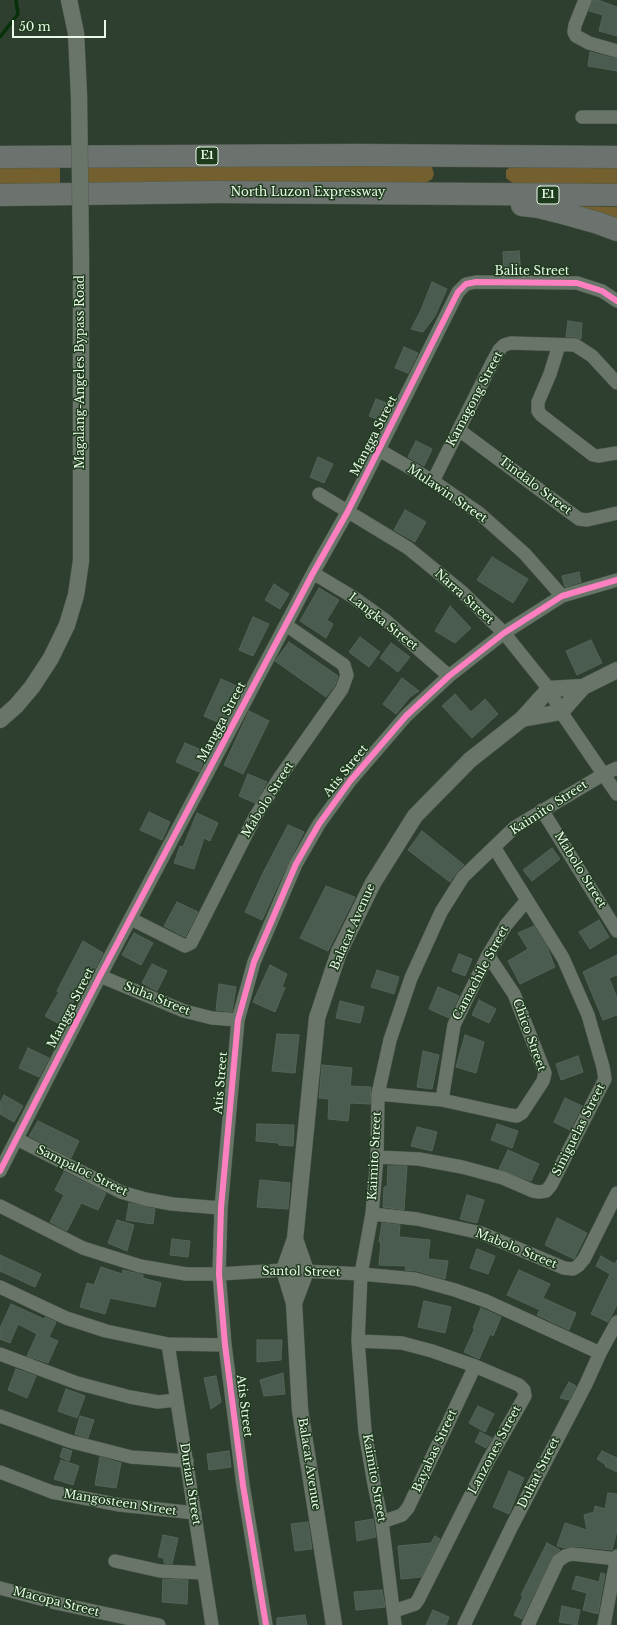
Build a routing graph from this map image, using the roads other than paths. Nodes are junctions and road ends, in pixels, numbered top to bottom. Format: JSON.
{"nodes":[{"id":1,"x":69,"y":0,"type":"edge"},
{"id":2,"x":585,"y":0,"type":"edge"},
{"id":3,"x":617,"y":51,"type":"edge"},
{"id":4,"x":582,"y":117,"type":"dead end"},
{"id":5,"x":617,"y":117,"type":"edge"},
{"id":6,"x":0,"y":156,"type":"edge"},
{"id":7,"x":617,"y":157,"type":"edge"},
{"id":8,"x":479,"y":193,"type":"junction"},
{"id":9,"x":0,"y":195,"type":"edge"},
{"id":10,"x":617,"y":195,"type":"edge"},
{"id":11,"x":617,"y":230,"type":"edge"},
{"id":12,"x":466,"y":284,"type":"joint"},
{"id":13,"x":617,"y":301,"type":"edge"},
{"id":14,"x":559,"y":345,"type":"junction"},
{"id":15,"x":617,"y":383,"type":"edge"},
{"id":16,"x":459,"y":430,"type":"junction"},
{"id":17,"x":379,"y":450,"type":"junction"},
{"id":18,"x":617,"y":453,"type":"edge"},
{"id":19,"x":433,"y":481,"type":"junction"},
{"id":20,"x":319,"y":494,"type":"dead end"},
{"id":21,"x":348,"y":511,"type":"junction"},
{"id":22,"x":617,"y":513,"type":"edge"},
{"id":23,"x":313,"y":573,"type":"junction"},
{"id":24,"x":617,"y":580,"type":"edge"},
{"id":25,"x":562,"y":596,"type":"junction"},
{"id":26,"x":286,"y":625,"type":"junction"},
{"id":27,"x":504,"y":633,"type":"junction"},
{"id":28,"x":617,"y":670,"type":"edge"},
{"id":29,"x":449,"y":676,"type":"junction"},
{"id":30,"x":583,"y":687,"type":"junction"},
{"id":31,"x":549,"y":689,"type":"junction"},
{"id":32,"x":561,"y":712,"type":"junction"},
{"id":33,"x":522,"y":719,"type":"junction"},
{"id":34,"x":0,"y":720,"type":"edge"},
{"id":35,"x":617,"y":768,"type":"edge"},
{"id":36,"x":604,"y":774,"type":"junction"},
{"id":37,"x":617,"y":794,"type":"edge"},
{"id":38,"x":542,"y":810,"type":"junction"},
{"id":39,"x":494,"y":847,"type":"junction"},
{"id":40,"x":528,"y":900,"type":"junction"},
{"id":41,"x":131,"y":920,"type":"junction"},
{"id":42,"x":617,"y":931,"type":"edge"},
{"id":43,"x":488,"y":955,"type":"junction"},
{"id":44,"x":100,"y":976,"type":"junction"},
{"id":45,"x":238,"y":1020,"type":"junction"},
{"id":46,"x":378,"y":1094,"type":"junction"},
{"id":47,"x":442,"y":1100,"type":"junction"},
{"id":48,"x":17,"y":1139,"type":"junction"},
{"id":49,"x":377,"y":1157,"type":"junction"},
{"id":50,"x":0,"y":1171,"type":"edge"},
{"id":51,"x":617,"y":1193,"type":"edge"},
{"id":52,"x":0,"y":1206,"type":"edge"},
{"id":53,"x":221,"y":1208,"type":"junction"},
{"id":54,"x":372,"y":1214,"type":"junction"},
{"id":55,"x":295,"y":1239,"type":"junction"},
{"id":56,"x":284,"y":1270,"type":"junction"},
{"id":57,"x":306,"y":1271,"type":"junction"},
{"id":58,"x":219,"y":1274,"type":"junction"},
{"id":59,"x":361,"y":1274,"type":"junction"},
{"id":60,"x":2,"y":1292,"type":"edge"},
{"id":61,"x":294,"y":1303,"type":"junction"},
{"id":62,"x":617,"y":1322,"type":"edge"},
{"id":63,"x":358,"y":1340,"type":"junction"},
{"id":64,"x":168,"y":1344,"type":"junction"},
{"id":65,"x":225,"y":1345,"type":"junction"},
{"id":66,"x":600,"y":1353,"type":"junction"},
{"id":67,"x":0,"y":1354,"type":"edge"},
{"id":68,"x":475,"y":1366,"type":"junction"},
{"id":69,"x":176,"y":1400,"type":"junction"},
{"id":70,"x":0,"y":1416,"type":"edge"},
{"id":71,"x":188,"y":1461,"type":"junction"},
{"id":72,"x":0,"y":1472,"type":"edge"},
{"id":73,"x":195,"y":1513,"type":"junction"},
{"id":74,"x":382,"y":1522,"type":"junction"},
{"id":75,"x":617,"y":1558,"type":"edge"},
{"id":76,"x":115,"y":1561,"type":"dead end"},
{"id":77,"x":204,"y":1573,"type":"junction"},
{"id":78,"x":0,"y":1588,"type":"edge"},
{"id":79,"x":394,"y":1611,"type":"junction"},
{"id":80,"x":159,"y":1625,"type":"edge"},
{"id":81,"x":212,"y":1625,"type":"edge"},
{"id":82,"x":266,"y":1625,"type":"edge"},
{"id":83,"x":334,"y":1625,"type":"edge"},
{"id":84,"x":395,"y":1625,"type":"edge"},
{"id":85,"x":464,"y":1625,"type":"edge"},
{"id":86,"x":528,"y":1625,"type":"edge"},
{"id":87,"x":604,"y":1625,"type":"edge"}],
"edges":[{"from":1,"to":34,"type":"street","name":"Magalang-Angeles Bypass Road","bridge":true},
{"from":2,"to":3,"type":"street"},
{"from":4,"to":5,"type":"street"},
{"from":6,"to":7,"type":"highway","number":"E1"},
{"from":8,"to":9,"type":"highway","name":"North Luzon Expressway","number":"E1"},
{"from":8,"to":10,"type":"highway","name":"North Luzon Expressway","number":"E1"},
{"from":8,"to":11,"type":"highway"},
{"from":12,"to":13,"type":"street","name":"Balite Street"},
{"from":12,"to":17,"type":"street","name":"Mangga Street"},
{"from":14,"to":15,"type":"street","name":"Kamagong Street"},
{"from":14,"to":16,"type":"street","name":"Kamagong Street"},
{"from":14,"to":18,"type":"street"},
{"from":16,"to":19,"type":"street","name":"Kamagong Street"},
{"from":16,"to":22,"type":"street","name":"Tindalo Street"},
{"from":17,"to":19,"type":"street","name":"Mulawin Street"},
{"from":17,"to":21,"type":"street","name":"Mangga Street"},
{"from":19,"to":25,"type":"street","name":"Mulawin Street"},
{"from":20,"to":21,"type":"street","name":"Narra Street"},
{"from":21,"to":23,"type":"street","name":"Mangga Street"},
{"from":21,"to":27,"type":"street","name":"Narra Street"},
{"from":23,"to":26,"type":"street","name":"Mangga Street"},
{"from":23,"to":29,"type":"street","name":"Langka Street"},
{"from":24,"to":25,"type":"street","name":"Atis Street"},
{"from":25,"to":27,"type":"street","name":"Atis Street"},
{"from":26,"to":41,"type":"street","name":"Mangga Street"},
{"from":26,"to":41,"type":"street","name":"Mabolo Street"},
{"from":27,"to":29,"type":"street","name":"Atis Street"},
{"from":27,"to":31,"type":"street","name":"Narra Street"},
{"from":28,"to":30,"type":"street"},
{"from":29,"to":45,"type":"street","name":"Atis Street"},
{"from":30,"to":31,"type":"street"},
{"from":30,"to":32,"type":"street"},
{"from":31,"to":32,"type":"street","name":"Narra Street"},
{"from":31,"to":33,"type":"street","name":"Balacat Avenue"},
{"from":32,"to":33,"type":"street","name":"Balacat Avenue"},
{"from":32,"to":36,"type":"street","name":"Narra Street"},
{"from":33,"to":55,"type":"street","name":"Balacat Avenue"},
{"from":35,"to":36,"type":"street","name":"Kaimito Street"},
{"from":36,"to":37,"type":"street","name":"Narra Street"},
{"from":36,"to":38,"type":"street","name":"Kaimito Street"},
{"from":38,"to":39,"type":"street","name":"Kaimito Street"},
{"from":38,"to":42,"type":"street","name":"Mabolo Street"},
{"from":39,"to":40,"type":"street","name":"Siniguelas Street"},
{"from":39,"to":46,"type":"street","name":"Kaimito Street"},
{"from":40,"to":43,"type":"street","name":"Camachile Street"},
{"from":40,"to":49,"type":"street","name":"Siniguelas Street"},
{"from":41,"to":44,"type":"street","name":"Mangga Street"},
{"from":43,"to":47,"type":"street","name":"Camachile Street"},
{"from":43,"to":47,"type":"street","name":"Chico Street"},
{"from":44,"to":45,"type":"street","name":"Suha Street"},
{"from":44,"to":48,"type":"street","name":"Mangga Street"},
{"from":45,"to":53,"type":"street","name":"Atis Street"},
{"from":46,"to":47,"type":"street","name":"Chico Street"},
{"from":46,"to":49,"type":"street","name":"Kaimito Street"},
{"from":48,"to":50,"type":"street","name":"Mangga Street"},
{"from":48,"to":53,"type":"street","name":"Sampaloc Street"},
{"from":49,"to":54,"type":"street","name":"Kaimito Street"},
{"from":51,"to":54,"type":"street","name":"Mabolo Street"},
{"from":52,"to":58,"type":"street","name":"Santol Street"},
{"from":53,"to":58,"type":"street","name":"Atis Street"},
{"from":54,"to":59,"type":"street","name":"Kaimito Street"},
{"from":55,"to":56,"type":"street","name":"Balacat Avenue"},
{"from":55,"to":57,"type":"street","name":"Balacat Avenue"},
{"from":56,"to":57,"type":"street","name":"Santol Street"},
{"from":56,"to":58,"type":"street","name":"Santol Street"},
{"from":56,"to":61,"type":"street","name":"Balacat Avenue"},
{"from":57,"to":59,"type":"street","name":"Santol Street"},
{"from":57,"to":61,"type":"street","name":"Balacat Avenue"},
{"from":58,"to":65,"type":"street","name":"Atis Street"},
{"from":59,"to":63,"type":"street","name":"Kaimito Street"},
{"from":59,"to":66,"type":"street","name":"Santol Street"},
{"from":60,"to":64,"type":"street"},
{"from":61,"to":83,"type":"street","name":"Balacat Avenue"},
{"from":62,"to":66,"type":"street","name":"Duhat Street"},
{"from":63,"to":68,"type":"street","name":"Lanzones Street"},
{"from":63,"to":74,"type":"street","name":"Kaimito Street"},
{"from":64,"to":65,"type":"street"},
{"from":64,"to":69,"type":"street","name":"Durian Street"},
{"from":65,"to":82,"type":"street","name":"Atis Street"},
{"from":66,"to":85,"type":"street","name":"Duhat Street"},
{"from":67,"to":69,"type":"street"},
{"from":68,"to":74,"type":"street","name":"Bayabas Street"},
{"from":68,"to":79,"type":"street","name":"Lanzones Street"},
{"from":69,"to":71,"type":"street","name":"Durian Street"},
{"from":70,"to":71,"type":"street"},
{"from":71,"to":73,"type":"street","name":"Durian Street"},
{"from":72,"to":73,"type":"street","name":"Mangosteen Street"},
{"from":73,"to":77,"type":"street","name":"Durian Street"},
{"from":74,"to":79,"type":"street","name":"Kaimito Street"},
{"from":75,"to":86,"type":"street"},
{"from":75,"to":87,"type":"street"},
{"from":76,"to":77,"type":"street"},
{"from":77,"to":81,"type":"street","name":"Durian Street"},
{"from":78,"to":80,"type":"street","name":"Macopa Street"},
{"from":79,"to":84,"type":"street","name":"Kaimito Street"}]}
